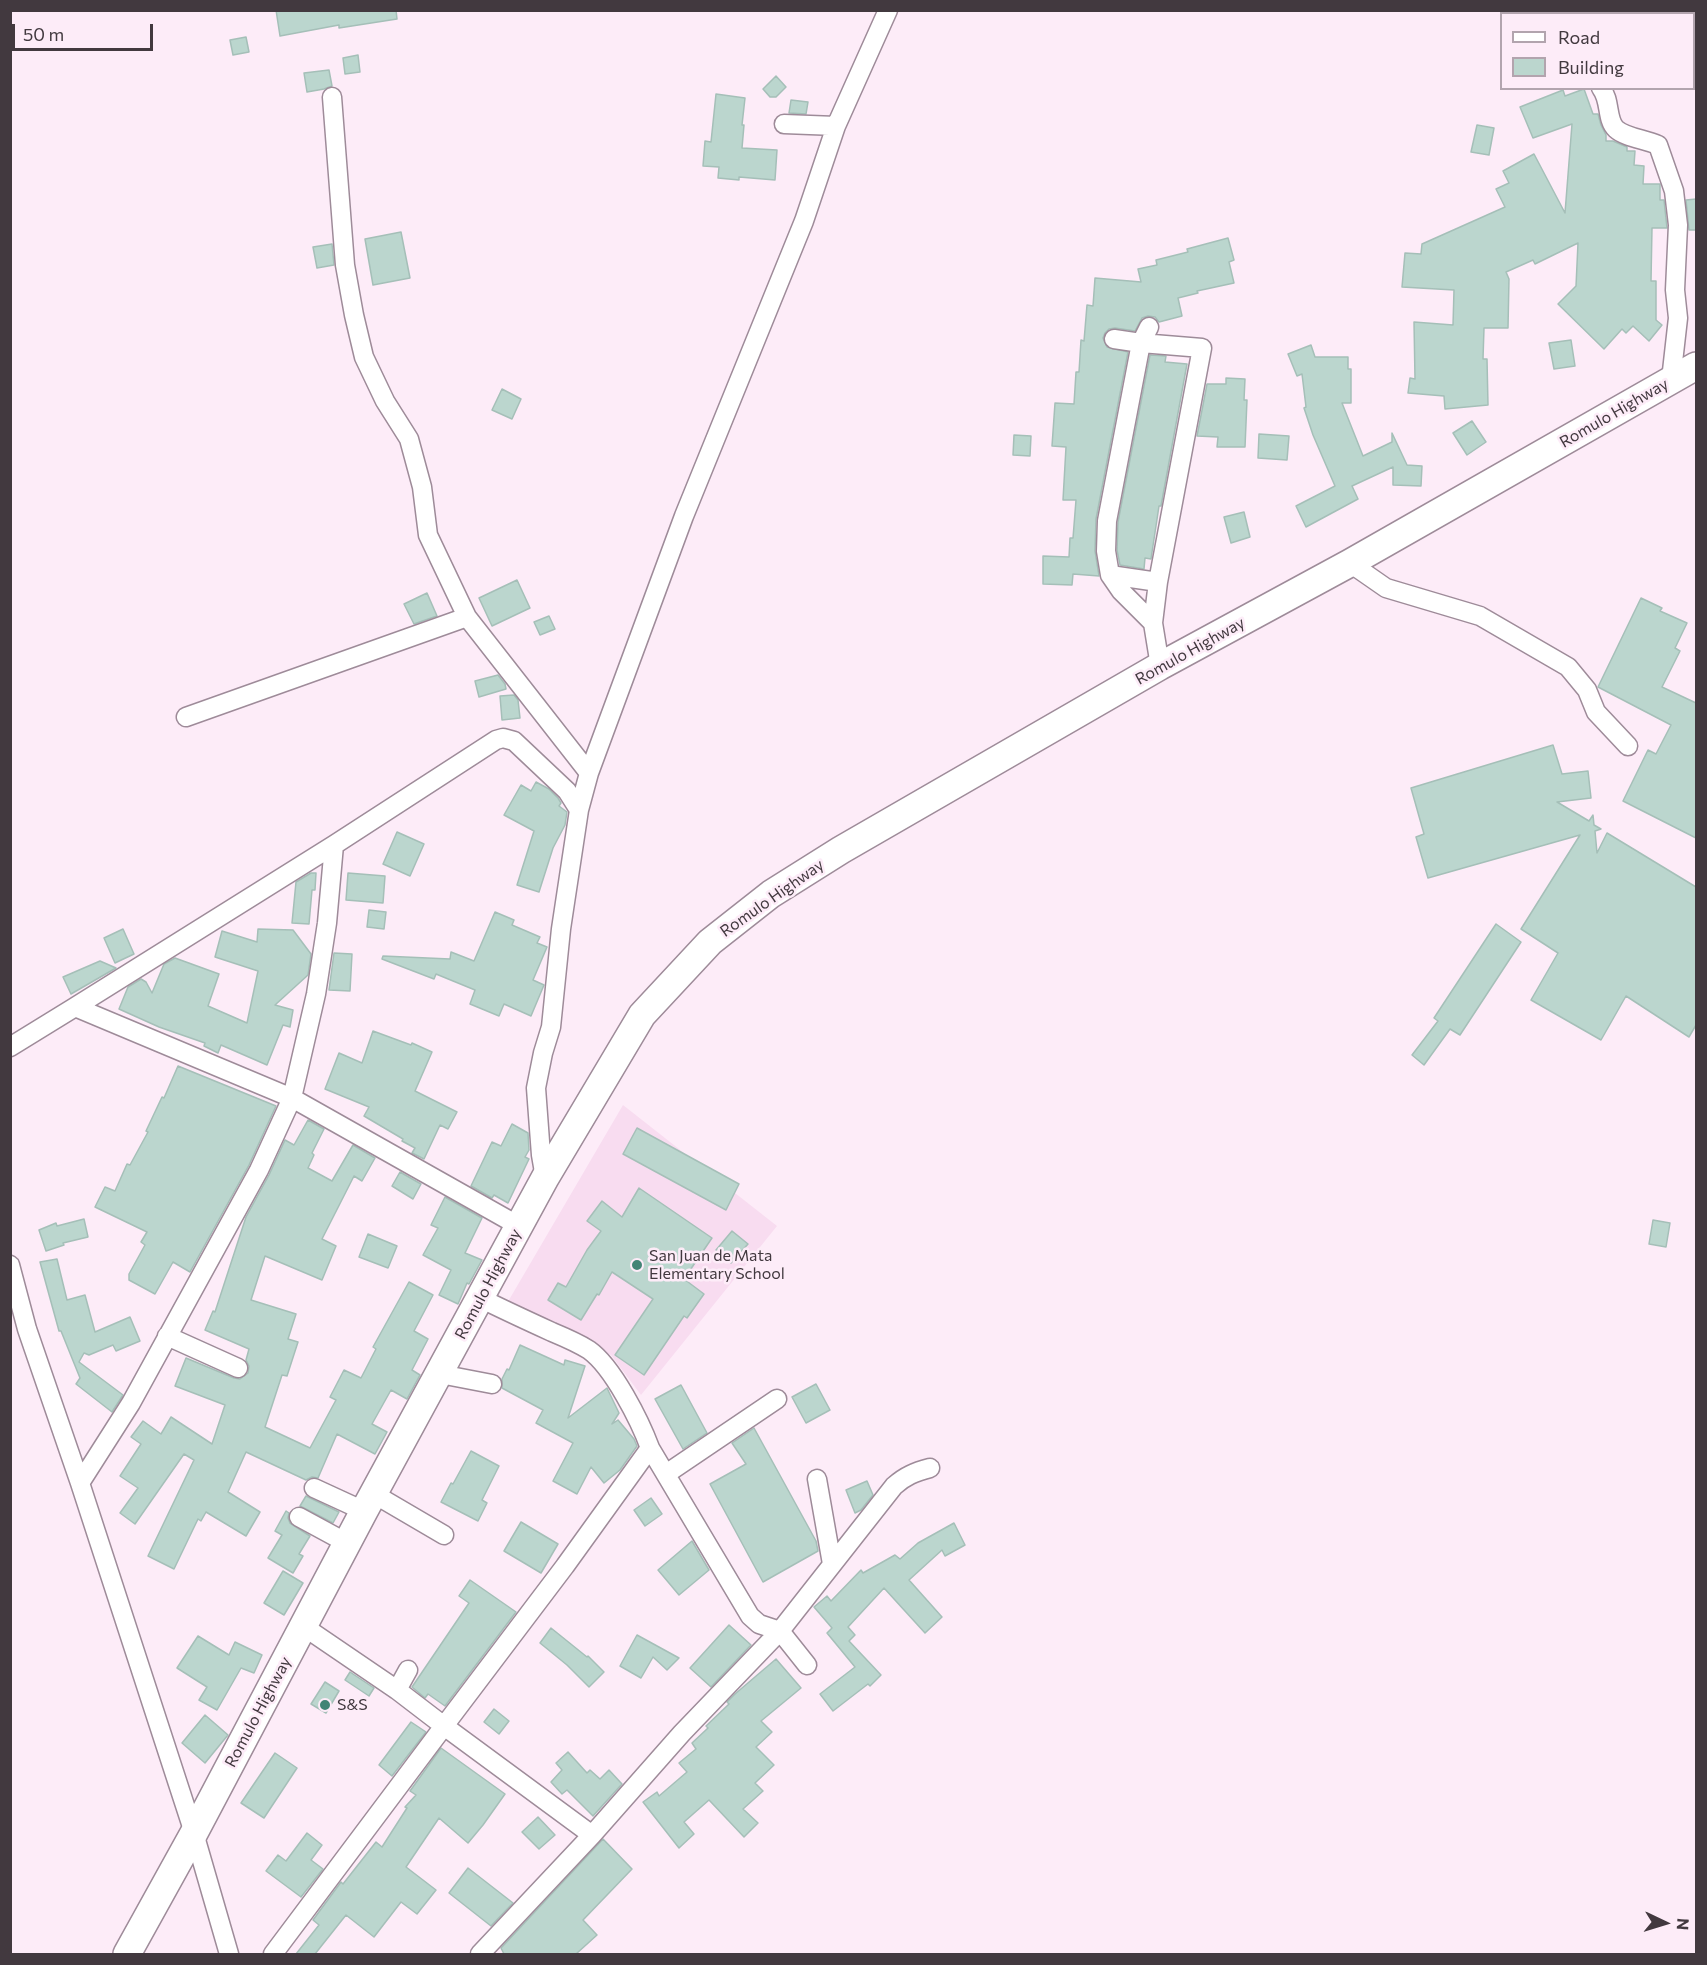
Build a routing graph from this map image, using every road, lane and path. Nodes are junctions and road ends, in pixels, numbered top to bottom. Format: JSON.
{"nodes":[{"id":1,"x":888,"y":10,"type":"edge"},
{"id":2,"x":1602,"y":90,"type":"edge"},
{"id":3,"x":332,"y":97,"type":"dead end"},
{"id":4,"x":784,"y":123,"type":"dead end"},
{"id":5,"x":836,"y":126,"type":"junction"},
{"id":6,"x":1145,"y":335,"type":"junction"},
{"id":7,"x":1114,"y":339,"type":"dead end"},
{"id":8,"x":1686,"y":372,"type":"edge"},
{"id":9,"x":1350,"y":563,"type":"junction"},
{"id":10,"x":1110,"y":575,"type":"junction"},
{"id":11,"x":1158,"y":582,"type":"junction"},
{"id":12,"x":467,"y":617,"type":"junction"},
{"id":13,"x":1153,"y":623,"type":"junction"},
{"id":14,"x":1160,"y":666,"type":"junction"},
{"id":15,"x":186,"y":717,"type":"dead end"},
{"id":16,"x":1628,"y":746,"type":"dead end"},
{"id":17,"x":589,"y":773,"type":"junction"},
{"id":18,"x":579,"y":810,"type":"junction"},
{"id":19,"x":334,"y":845,"type":"junction"},
{"id":20,"x":75,"y":1007,"type":"junction"},
{"id":21,"x":10,"y":1047,"type":"edge"},
{"id":22,"x":292,"y":1098,"type":"junction"},
{"id":23,"x":545,"y":1178,"type":"junction"},
{"id":24,"x":519,"y":1226,"type":"junction"},
{"id":25,"x":10,"y":1265,"type":"edge"},
{"id":26,"x":480,"y":1299,"type":"junction"},
{"id":27,"x":19,"y":1328,"type":"edge"},
{"id":28,"x":167,"y":1336,"type":"junction"},
{"id":29,"x":238,"y":1368,"type":"dead end"},
{"id":30,"x":440,"y":1374,"type":"junction"},
{"id":31,"x":492,"y":1384,"type":"dead end"},
{"id":32,"x":777,"y":1400,"type":"dead end"},
{"id":33,"x":650,"y":1448,"type":"junction"},
{"id":34,"x":930,"y":1468,"type":"dead end"},
{"id":35,"x":666,"y":1474,"type":"junction"},
{"id":36,"x":817,"y":1479,"type":"dead end"},
{"id":37,"x":80,"y":1483,"type":"junction"},
{"id":38,"x":314,"y":1488,"type":"dead end"},
{"id":39,"x":369,"y":1502,"type":"junction"},
{"id":40,"x":299,"y":1517,"type":"dead end"},
{"id":41,"x":444,"y":1535,"type":"dead end"},
{"id":42,"x":347,"y":1543,"type":"junction"},
{"id":43,"x":832,"y":1564,"type":"junction"},
{"id":44,"x":303,"y":1626,"type":"junction"},
{"id":45,"x":780,"y":1631,"type":"junction"},
{"id":46,"x":807,"y":1665,"type":"dead end"},
{"id":47,"x":408,"y":1670,"type":"dead end"},
{"id":48,"x":397,"y":1690,"type":"junction"},
{"id":49,"x":444,"y":1726,"type":"junction"},
{"id":50,"x":194,"y":1833,"type":"junction"},
{"id":51,"x":592,"y":1834,"type":"junction"},
{"id":52,"x":127,"y":1954,"type":"edge"},
{"id":53,"x":229,"y":1954,"type":"edge"},
{"id":54,"x":273,"y":1954,"type":"edge"},
{"id":55,"x":480,"y":1954,"type":"edge"}],
"edges":[{"from":1,"to":5,"type":"street"},
{"from":2,"to":8,"type":"street"},
{"from":3,"to":12,"type":"street"},
{"from":4,"to":5,"type":"street"},
{"from":5,"to":17,"type":"street"},
{"from":6,"to":7,"type":"street"},
{"from":6,"to":10,"type":"street"},
{"from":6,"to":11,"type":"street"},
{"from":8,"to":9,"type":"highway","name":"Romulo Highway"},
{"from":9,"to":14,"type":"highway","name":"Romulo Highway"},
{"from":9,"to":16,"type":"street"},
{"from":10,"to":11,"type":"street"},
{"from":10,"to":13,"type":"street"},
{"from":11,"to":13,"type":"street"},
{"from":12,"to":15,"type":"street"},
{"from":12,"to":17,"type":"street"},
{"from":13,"to":14,"type":"street"},
{"from":14,"to":23,"type":"highway","name":"Romulo Highway"},
{"from":17,"to":18,"type":"street"},
{"from":18,"to":19,"type":"street"},
{"from":18,"to":23,"type":"street"},
{"from":19,"to":20,"type":"street"},
{"from":19,"to":22,"type":"street"},
{"from":20,"to":21,"type":"street"},
{"from":20,"to":22,"type":"street"},
{"from":22,"to":24,"type":"street"},
{"from":22,"to":28,"type":"street"},
{"from":23,"to":24,"type":"highway","name":"Romulo Highway"},
{"from":24,"to":26,"type":"highway","name":"Romulo Highway"},
{"from":25,"to":27,"type":"street"},
{"from":26,"to":30,"type":"highway","name":"Romulo Highway"},
{"from":26,"to":33,"type":"street"},
{"from":27,"to":37,"type":"street"},
{"from":28,"to":29,"type":"street"},
{"from":28,"to":37,"type":"street"},
{"from":30,"to":31,"type":"street"},
{"from":30,"to":39,"type":"highway","name":"Romulo Highway"},
{"from":32,"to":35,"type":"street"},
{"from":33,"to":35,"type":"street"},
{"from":33,"to":49,"type":"street"},
{"from":34,"to":43,"type":"street"},
{"from":35,"to":45,"type":"street"},
{"from":36,"to":43,"type":"street"},
{"from":37,"to":50,"type":"street"},
{"from":38,"to":39,"type":"street"},
{"from":39,"to":41,"type":"street"},
{"from":39,"to":42,"type":"highway","name":"Romulo Highway"},
{"from":40,"to":42,"type":"street"},
{"from":42,"to":44,"type":"highway","name":"Romulo Highway"},
{"from":43,"to":45,"type":"street"},
{"from":44,"to":48,"type":"street"},
{"from":44,"to":50,"type":"highway","name":"Romulo Highway"},
{"from":45,"to":46,"type":"street"},
{"from":45,"to":51,"type":"street"},
{"from":47,"to":48,"type":"street"},
{"from":48,"to":49,"type":"street"},
{"from":49,"to":51,"type":"street"},
{"from":49,"to":54,"type":"street"},
{"from":50,"to":52,"type":"highway","name":"Romulo Highway"},
{"from":50,"to":53,"type":"street"},
{"from":51,"to":55,"type":"street"}]}
